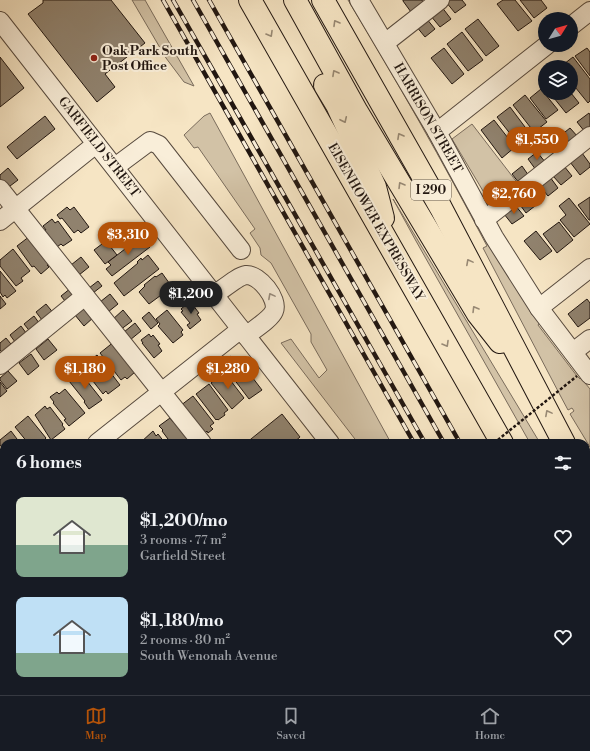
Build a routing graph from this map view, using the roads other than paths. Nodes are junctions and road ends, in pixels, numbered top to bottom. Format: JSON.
{"nodes":[{"id":1,"x":250,"y":0,"type":"edge"},
{"id":2,"x":278,"y":0,"type":"edge"},
{"id":3,"x":294,"y":0,"type":"edge"},
{"id":4,"x":323,"y":0,"type":"edge"},
{"id":5,"x":359,"y":0,"type":"edge"},
{"id":6,"x":440,"y":0,"type":"edge"},
{"id":7,"x":590,"y":11,"type":"edge"},
{"id":8,"x":578,"y":20,"type":"edge"},
{"id":9,"x":0,"y":21,"type":"edge"},
{"id":10,"x":385,"y":43,"type":"junction"},
{"id":11,"x":538,"y":52,"type":"edge"},
{"id":12,"x":437,"y":132,"type":"junction"},
{"id":13,"x":590,"y":136,"type":"edge"},
{"id":14,"x":96,"y":144,"type":"junction"},
{"id":15,"x":115,"y":167,"type":"junction"},
{"id":16,"x":0,"y":189,"type":"edge"},
{"id":17,"x":15,"y":208,"type":"junction"},
{"id":18,"x":484,"y":220,"type":"junction"},
{"id":19,"x":0,"y":221,"type":"edge"},
{"id":20,"x":392,"y":249,"type":"junction"},
{"id":21,"x":241,"y":250,"type":"dead end"},
{"id":22,"x":590,"y":268,"type":"edge"},
{"id":23,"x":214,"y":295,"type":"junction"},
{"id":24,"x":85,"y":296,"type":"junction"},
{"id":25,"x":540,"y":308,"type":"junction"},
{"id":26,"x":244,"y":332,"type":"junction"},
{"id":27,"x":590,"y":339,"type":"edge"},
{"id":28,"x":573,"y":352,"type":"junction"},
{"id":29,"x":0,"y":364,"type":"edge"},
{"id":30,"x":584,"y":376,"type":"edge"},
{"id":31,"x":533,"y":384,"type":"junction"},
{"id":32,"x":162,"y":392,"type":"junction"},
{"id":33,"x":102,"y":439,"type":"edge"},
{"id":34,"x":199,"y":439,"type":"edge"},
{"id":35,"x":327,"y":439,"type":"edge"},
{"id":36,"x":500,"y":439,"type":"edge"},
{"id":37,"x":562,"y":439,"type":"edge"}],
"edges":[{"from":1,"to":20,"type":"highway","name":"EISENHOWER EXPRESSWAY","one_way":true},
{"from":2,"to":20,"type":"highway","one_way":true},
{"from":31,"to":3,"type":"highway","one_way":true},
{"from":31,"to":4,"type":"highway","number":"I 290","one_way":true},
{"from":5,"to":10,"type":"street","name":"HARRISON STREET"},
{"from":6,"to":10,"type":"street"},
{"from":7,"to":8,"type":"street"},
{"from":9,"to":14,"type":"street","name":"GARFIELD STREET"},
{"from":10,"to":12,"type":"street","name":"HARRISON STREET"},
{"from":11,"to":12,"type":"street"},
{"from":12,"to":18,"type":"street","name":"HARRISON STREET"},
{"from":13,"to":18,"type":"street"},
{"from":14,"to":15,"type":"street","name":"GARFIELD STREET"},
{"from":14,"to":17,"type":"street"},
{"from":15,"to":21,"type":"street"},
{"from":15,"to":23,"type":"street","name":"GARFIELD STREET"},
{"from":16,"to":17,"type":"street"},
{"from":17,"to":19,"type":"street"},
{"from":17,"to":24,"type":"street"},
{"from":18,"to":25,"type":"street","name":"HARRISON STREET"},
{"from":20,"to":36,"type":"highway","name":"EISENHOWER EXPRESSWAY","one_way":true},
{"from":22,"to":25,"type":"street"},
{"from":23,"to":26,"type":"street","name":"GARFIELD STREET"},
{"from":26,"to":23,"type":"street","one_way":true},
{"from":24,"to":29,"type":"street"},
{"from":24,"to":32,"type":"street"},
{"from":25,"to":28,"type":"street","name":"HARRISON STREET"},
{"from":26,"to":32,"type":"street"},
{"from":26,"to":35,"type":"street","name":"GARFIELD STREET"},
{"from":27,"to":28,"type":"street"},
{"from":28,"to":30,"type":"street","name":"HARRISON STREET"},
{"from":37,"to":31,"type":"highway","number":"I 290","one_way":true},
{"from":32,"to":33,"type":"street"},
{"from":32,"to":34,"type":"street"}]}
